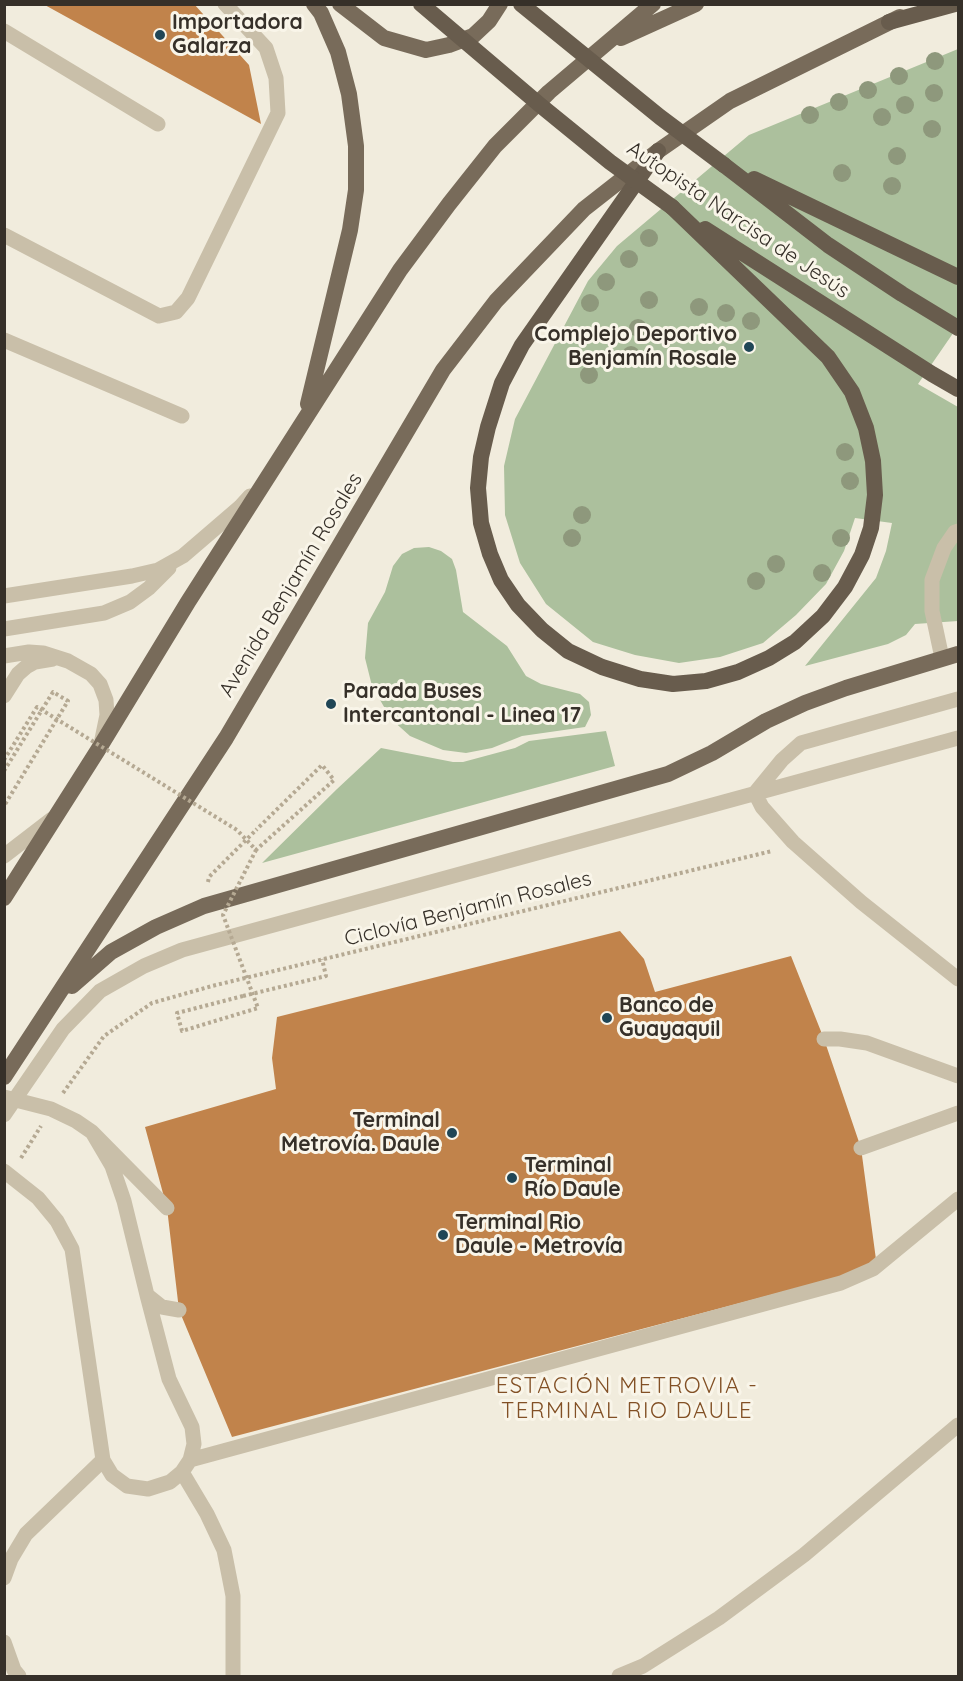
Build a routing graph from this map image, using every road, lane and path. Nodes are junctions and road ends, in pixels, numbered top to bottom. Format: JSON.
{"nodes":[{"id":1,"x":225,"y":4,"type":"edge"},
{"id":2,"x":314,"y":4,"type":"edge"},
{"id":3,"x":340,"y":4,"type":"edge"},
{"id":4,"x":421,"y":4,"type":"edge"},
{"id":5,"x":500,"y":4,"type":"edge"},
{"id":6,"x":521,"y":4,"type":"edge"},
{"id":7,"x":653,"y":4,"type":"edge"},
{"id":8,"x":696,"y":4,"type":"edge"},
{"id":9,"x":924,"y":4,"type":"edge"},
{"id":10,"x":955,"y":4,"type":"edge"},
{"id":11,"x":889,"y":22,"type":"junction"},
{"id":12,"x":4,"y":31,"type":"edge"},
{"id":13,"x":603,"y":46,"type":"junction"},
{"id":14,"x":158,"y":124,"type":"dead end"},
{"id":15,"x":658,"y":151,"type":"junction"},
{"id":16,"x":724,"y":165,"type":"junction"},
{"id":17,"x":672,"y":207,"type":"junction"},
{"id":18,"x":4,"y":235,"type":"edge"},
{"id":19,"x":958,"y":277,"type":"edge"},
{"id":20,"x":958,"y":328,"type":"edge"},
{"id":21,"x":4,"y":340,"type":"edge"},
{"id":22,"x":958,"y":389,"type":"edge"},
{"id":23,"x":182,"y":416,"type":"dead end"},
{"id":24,"x":305,"y":418,"type":"junction"},
{"id":25,"x":270,"y":473,"type":"junction"},
{"id":26,"x":958,"y":531,"type":"edge"},
{"id":27,"x":183,"y":556,"type":"junction"},
{"id":28,"x":4,"y":596,"type":"edge"},
{"id":29,"x":4,"y":629,"type":"edge"},
{"id":30,"x":958,"y":654,"type":"edge"},
{"id":31,"x":4,"y":656,"type":"edge"},
{"id":32,"x":942,"y":658,"type":"junction"},
{"id":33,"x":68,"y":661,"type":"junction"},
{"id":34,"x":4,"y":696,"type":"edge"},
{"id":35,"x":958,"y":699,"type":"edge"},
{"id":36,"x":958,"y":738,"type":"edge"},
{"id":37,"x":98,"y":750,"type":"junction"},
{"id":38,"x":4,"y":760,"type":"edge"},
{"id":39,"x":4,"y":771,"type":"edge"},
{"id":40,"x":755,"y":793,"type":"junction"},
{"id":41,"x":4,"y":806,"type":"edge"},
{"id":42,"x":59,"y":813,"type":"junction"},
{"id":43,"x":780,"y":849,"type":"dead end"},
{"id":44,"x":255,"y":850,"type":"junction"},
{"id":45,"x":4,"y":856,"type":"edge"},
{"id":46,"x":4,"y":898,"type":"edge"},
{"id":47,"x":204,"y":906,"type":"junction"},
{"id":48,"x":322,"y":959,"type":"junction"},
{"id":49,"x":958,"y":979,"type":"edge"},
{"id":50,"x":58,"y":998,"type":"junction"},
{"id":51,"x":824,"y":1039,"type":"dead end"},
{"id":52,"x":958,"y":1076,"type":"edge"},
{"id":53,"x":4,"y":1077,"type":"edge"},
{"id":54,"x":9,"y":1098,"type":"edge"},
{"id":55,"x":51,"y":1109,"type":"junction"},
{"id":56,"x":958,"y":1113,"type":"edge"},
{"id":57,"x":4,"y":1115,"type":"edge"},
{"id":58,"x":92,"y":1132,"type":"junction"},
{"id":59,"x":861,"y":1148,"type":"dead end"},
{"id":60,"x":8,"y":1173,"type":"edge"},
{"id":61,"x":958,"y":1199,"type":"edge"},
{"id":62,"x":167,"y":1208,"type":"dead end"},
{"id":63,"x":147,"y":1295,"type":"junction"},
{"id":64,"x":179,"y":1310,"type":"dead end"},
{"id":65,"x":958,"y":1425,"type":"edge"},
{"id":66,"x":103,"y":1460,"type":"junction"},
{"id":67,"x":186,"y":1466,"type":"junction"},
{"id":68,"x":4,"y":1578,"type":"edge"},
{"id":69,"x":4,"y":1642,"type":"edge"},
{"id":70,"x":19,"y":1677,"type":"edge"},
{"id":71,"x":233,"y":1677,"type":"edge"},
{"id":72,"x":619,"y":1677,"type":"edge"}],
"edges":[{"from":1,"to":18,"type":"lane"},
{"from":2,"to":24,"type":"main road"},
{"from":3,"to":5,"type":"main road"},
{"from":4,"to":17,"type":"highway","name":"Autopista Narcisa de Jesús","bridge":true},
{"from":6,"to":16,"type":"highway","name":"Autopista Narcisa de Jesús","bridge":true},
{"from":7,"to":13,"type":"main road"},
{"from":8,"to":13,"type":"main road"},
{"from":9,"to":11,"type":"main road","name":"Avenida Benjamín Rosales"},
{"from":10,"to":11,"type":"highway"},
{"from":11,"to":15,"type":"main road","name":"Avenida Benjamín Rosales"},
{"from":12,"to":14,"type":"lane"},
{"from":13,"to":24,"type":"main road"},
{"from":15,"to":17,"type":"highway"},
{"from":15,"to":50,"type":"main road","name":"Avenida Benjamín Rosales"},
{"from":16,"to":19,"type":"highway"},
{"from":16,"to":20,"type":"highway","name":"Autopista Narcisa de Jesús"},
{"from":17,"to":22,"type":"highway","name":"Autopista Narcisa de Jesús"},
{"from":21,"to":23,"type":"lane"},
{"from":24,"to":25,"type":"main road"},
{"from":25,"to":27,"type":"lane"},
{"from":25,"to":37,"type":"main road"},
{"from":26,"to":32,"type":"lane"},
{"from":27,"to":28,"type":"lane"},
{"from":27,"to":29,"type":"lane"},
{"from":30,"to":32,"type":"main road"},
{"from":31,"to":33,"type":"lane"},
{"from":32,"to":47,"type":"main road"},
{"from":33,"to":34,"type":"lane"},
{"from":33,"to":37,"type":"lane"},
{"from":35,"to":40,"type":"lane"},
{"from":36,"to":40,"type":"lane"},
{"from":37,"to":42,"type":"main road"},
{"from":38,"to":44,"type":"path","bridge":true},
{"from":39,"to":41,"type":"path"},
{"from":40,"to":49,"type":"lane"},
{"from":40,"to":54,"type":"lane"},
{"from":42,"to":45,"type":"lane"},
{"from":42,"to":46,"type":"main road"},
{"from":43,"to":48,"type":"path","name":"Ciclovía Benjamín Rosales"},
{"from":44,"to":47,"type":"path","bridge":true},
{"from":44,"to":48,"type":"path","bridge":true},
{"from":47,"to":50,"type":"main road"},
{"from":48,"to":55,"type":"path","name":"Ciclovía Benjamín Rosales"},
{"from":50,"to":53,"type":"main road","name":"Avenida Benjamín Rosales"},
{"from":51,"to":52,"type":"lane"},
{"from":54,"to":55,"type":"lane"},
{"from":54,"to":57,"type":"lane"},
{"from":55,"to":58,"type":"lane"},
{"from":55,"to":60,"type":"path","name":"Ciclovía Benjamín Rosales"},
{"from":56,"to":59,"type":"lane"},
{"from":58,"to":62,"type":"lane"},
{"from":58,"to":63,"type":"lane"},
{"from":60,"to":66,"type":"lane"},
{"from":61,"to":67,"type":"lane"},
{"from":63,"to":64,"type":"lane"},
{"from":63,"to":67,"type":"lane"},
{"from":65,"to":72,"type":"lane"},
{"from":66,"to":67,"type":"lane"},
{"from":66,"to":68,"type":"lane"},
{"from":67,"to":71,"type":"lane"},
{"from":69,"to":70,"type":"lane"}]}
